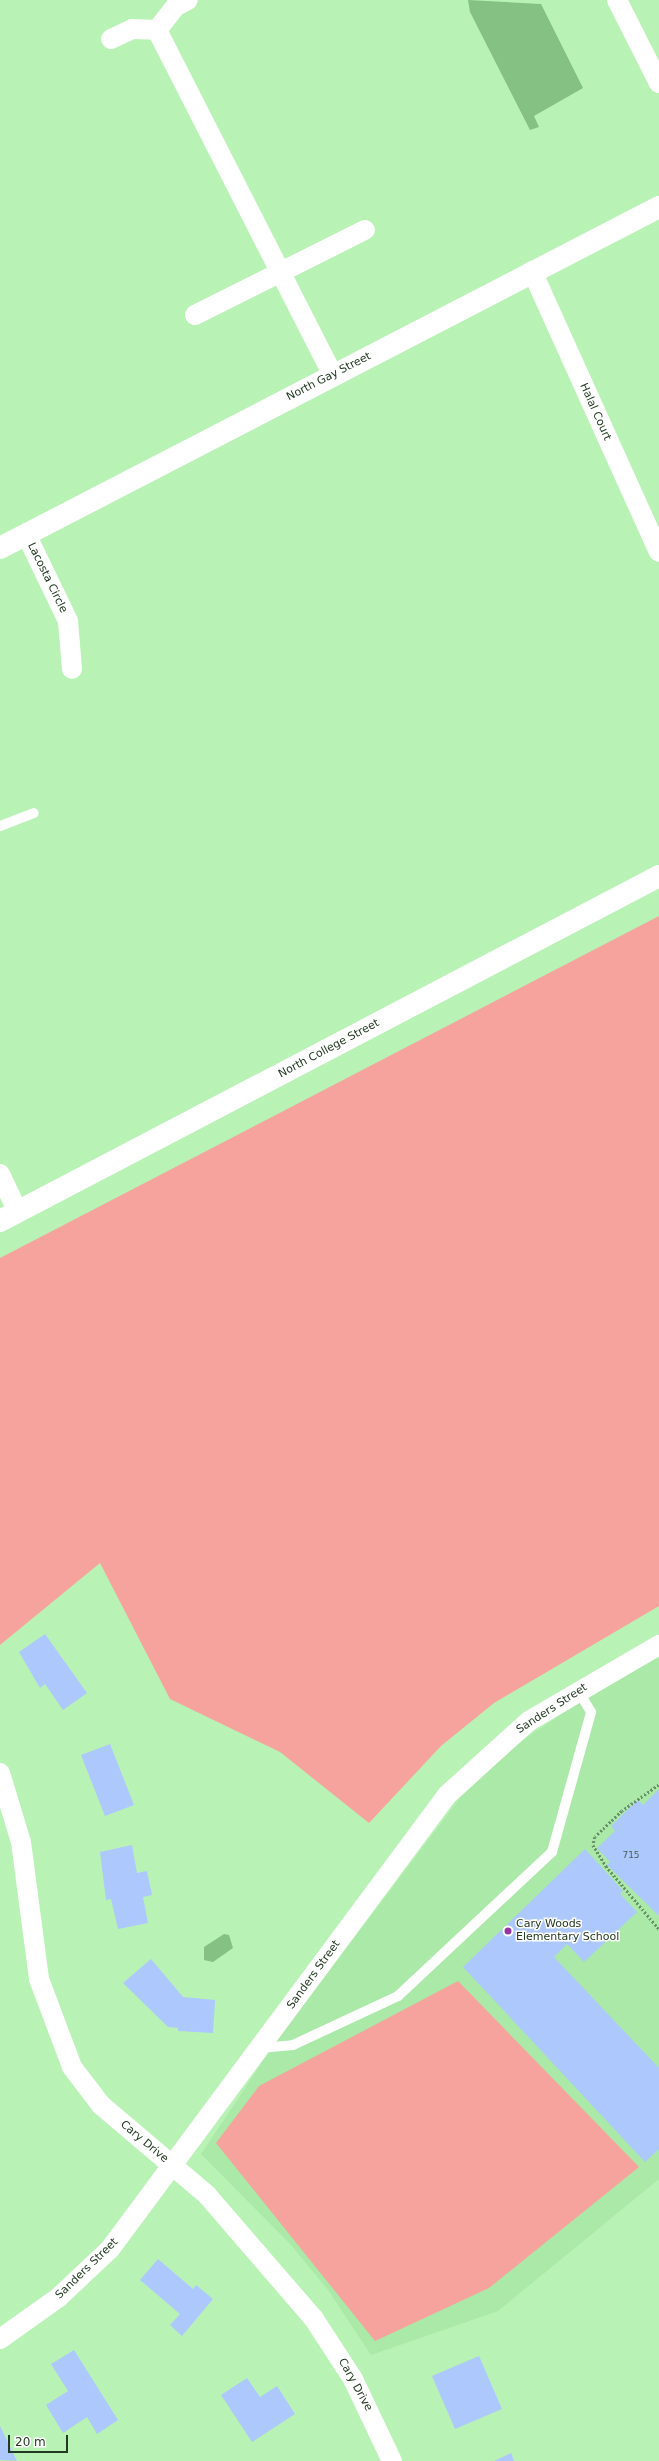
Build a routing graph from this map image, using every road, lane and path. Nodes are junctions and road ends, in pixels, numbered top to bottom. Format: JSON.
{"nodes":[{"id":1,"x":188,"y":0,"type":"edge"},
{"id":2,"x":617,"y":0,"type":"edge"},
{"id":3,"x":157,"y":30,"type":"junction"},
{"id":4,"x":111,"y":39,"type":"dead end"},
{"id":5,"x":659,"y":83,"type":"edge"},
{"id":6,"x":659,"y":207,"type":"edge"},
{"id":7,"x":365,"y":230,"type":"dead end"},
{"id":8,"x":532,"y":271,"type":"junction"},
{"id":9,"x":281,"y":272,"type":"junction"},
{"id":10,"x":196,"y":315,"type":"dead end"},
{"id":11,"x":333,"y":375,"type":"junction"},
{"id":12,"x":26,"y":534,"type":"junction"},
{"id":13,"x":0,"y":548,"type":"edge"},
{"id":14,"x":659,"y":552,"type":"edge"},
{"id":15,"x":72,"y":669,"type":"dead end"},
{"id":16,"x":34,"y":812,"type":"dead end"},
{"id":17,"x":0,"y":826,"type":"edge"},
{"id":18,"x":659,"y":876,"type":"edge"},
{"id":19,"x":0,"y":1174,"type":"edge"},
{"id":20,"x":9,"y":1217,"type":"edge"},
{"id":21,"x":659,"y":1645,"type":"edge"},
{"id":22,"x":578,"y":1690,"type":"junction"},
{"id":23,"x":0,"y":1773,"type":"edge"},
{"id":24,"x":659,"y":1785,"type":"edge"},
{"id":25,"x":659,"y":1929,"type":"edge"},
{"id":26,"x":260,"y":2048,"type":"junction"},
{"id":27,"x":174,"y":2167,"type":"junction"},
{"id":28,"x":0,"y":2339,"type":"edge"},
{"id":29,"x":392,"y":2461,"type":"edge"}],
"edges":[{"from":1,"to":3,"type":"street"},
{"from":2,"to":5,"type":"street"},
{"from":3,"to":4,"type":"street"},
{"from":3,"to":9,"type":"street"},
{"from":6,"to":8,"type":"street","name":"North Gay Street"},
{"from":7,"to":9,"type":"street"},
{"from":8,"to":11,"type":"street","name":"North Gay Street"},
{"from":8,"to":14,"type":"street","name":"Halal Court"},
{"from":9,"to":10,"type":"street"},
{"from":9,"to":11,"type":"street"},
{"from":11,"to":12,"type":"street","name":"North Gay Street"},
{"from":12,"to":13,"type":"street","name":"North Gay Street"},
{"from":12,"to":15,"type":"street","name":"Lacosta Circle"},
{"from":16,"to":17,"type":"lane"},
{"from":18,"to":20,"type":"street","name":"North College Street"},
{"from":19,"to":20,"type":"street"},
{"from":21,"to":22,"type":"street","name":"Sanders Street"},
{"from":22,"to":26,"type":"street","name":"Sanders Street"},
{"from":22,"to":26,"type":"lane"},
{"from":23,"to":27,"type":"street","name":"Cary Drive"},
{"from":24,"to":25,"type":"path"},
{"from":26,"to":27,"type":"street","name":"Sanders Street"},
{"from":27,"to":28,"type":"street","name":"Sanders Street"},
{"from":27,"to":29,"type":"street","name":"Cary Drive"}]}
